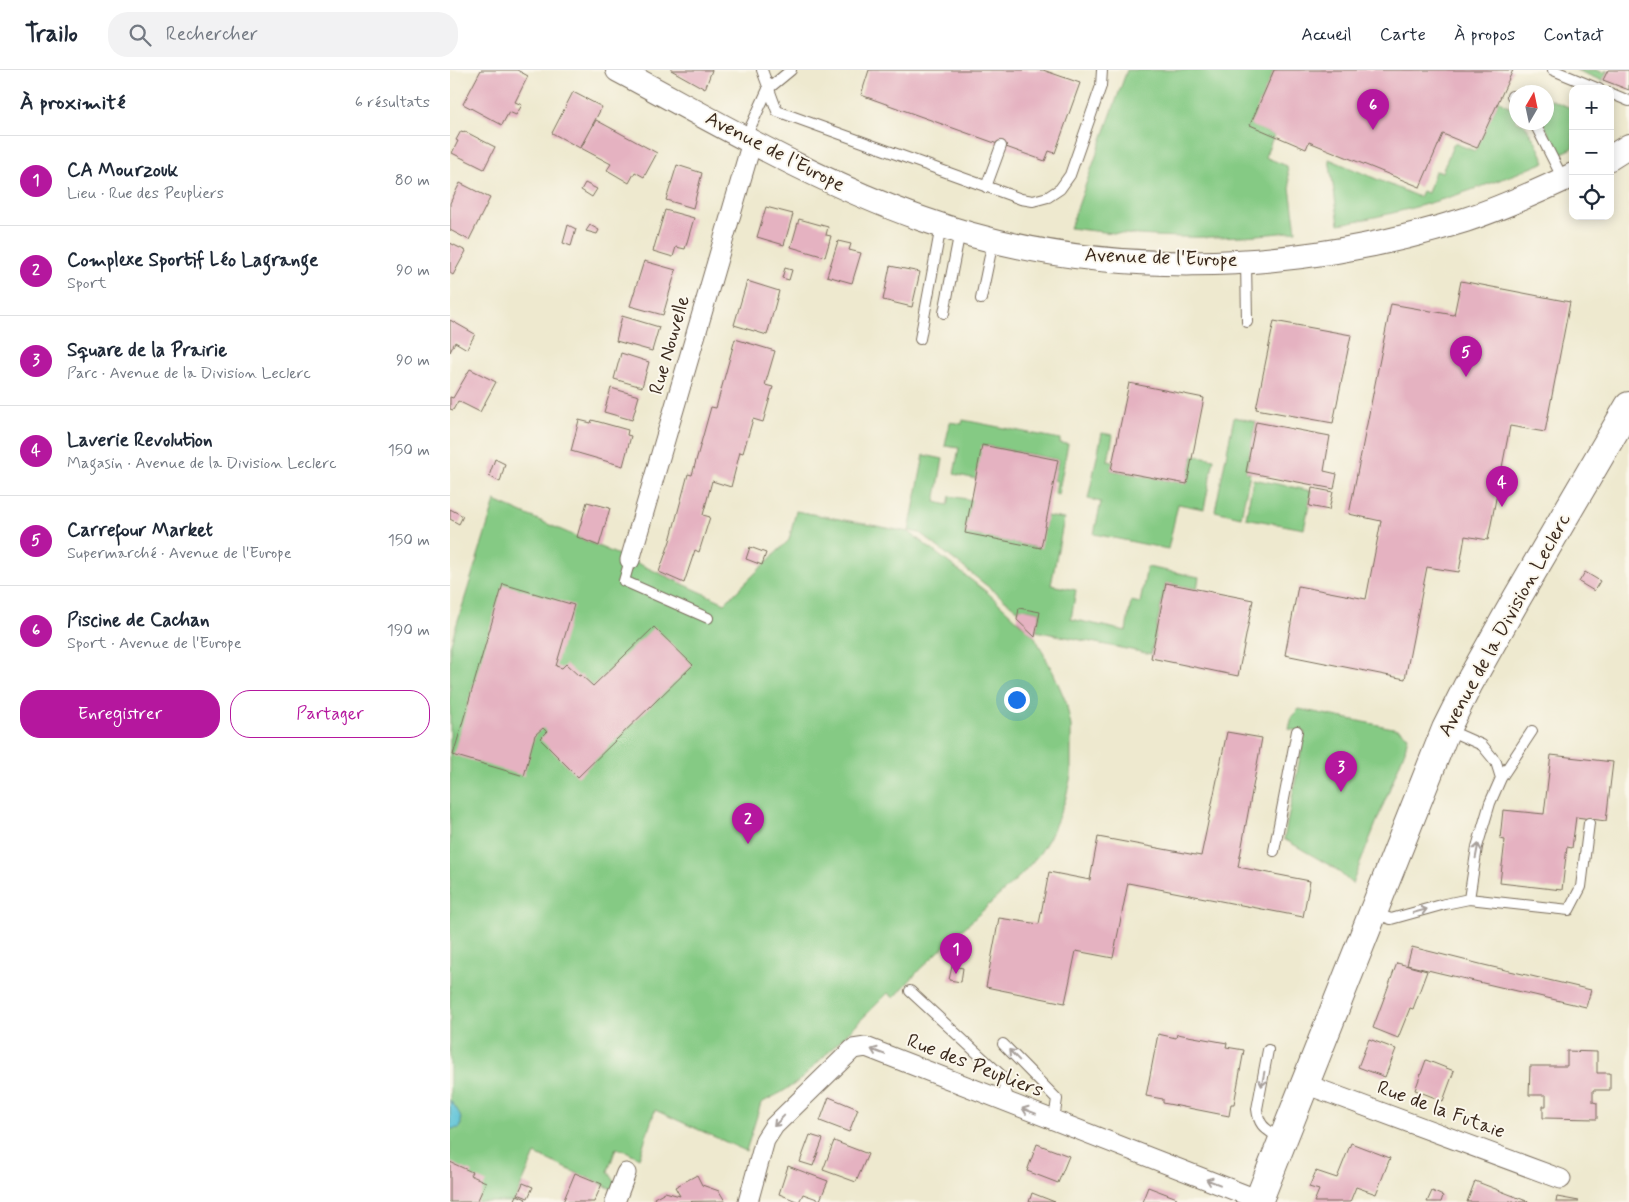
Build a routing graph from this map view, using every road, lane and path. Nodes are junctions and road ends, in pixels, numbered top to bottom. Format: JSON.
{"nodes":[{"id":1,"x":762,"y":70,"type":"edge"},
{"id":2,"x":791,"y":70,"type":"edge"},
{"id":3,"x":1102,"y":70,"type":"edge"},
{"id":4,"x":1552,"y":70,"type":"edge"},
{"id":5,"x":621,"y":72,"type":"edge"},
{"id":6,"x":1589,"y":85,"type":"edge"},
{"id":7,"x":768,"y":88,"type":"junction"},
{"id":8,"x":1614,"y":95,"type":"edge"},
{"id":9,"x":1629,"y":101,"type":"edge"},
{"id":10,"x":1539,"y":130,"type":"edge"},
{"id":11,"x":749,"y":140,"type":"junction"},
{"id":12,"x":1001,"y":146,"type":"dead end"},
{"id":13,"x":1629,"y":146,"type":"edge"},
{"id":14,"x":1614,"y":155,"type":"edge"},
{"id":15,"x":1568,"y":178,"type":"edge"},
{"id":16,"x":986,"y":187,"type":"junction"},
{"id":17,"x":950,"y":229,"type":"junction"},
{"id":18,"x":993,"y":241,"type":"junction"},
{"id":19,"x":1246,"y":261,"type":"junction"},
{"id":20,"x":981,"y":299,"type":"dead end"},
{"id":21,"x":944,"y":313,"type":"dead end"},
{"id":22,"x":1248,"y":322,"type":"dead end"},
{"id":23,"x":920,"y":339,"type":"dead end"},
{"id":24,"x":1629,"y":406,"type":"edge"},
{"id":25,"x":630,"y":560,"type":"joint"},
{"id":26,"x":708,"y":618,"type":"dead end"},
{"id":27,"x":1446,"y":729,"type":"junction"},
{"id":28,"x":1297,"y":731,"type":"dead end"},
{"id":29,"x":1532,"y":731,"type":"dead end"},
{"id":30,"x":1501,"y":778,"type":"junction"},
{"id":31,"x":1588,"y":823,"type":"dead end"},
{"id":32,"x":1274,"y":851,"type":"dead end"},
{"id":33,"x":1469,"y":899,"type":"junction"},
{"id":34,"x":1368,"y":924,"type":"junction"},
{"id":35,"x":910,"y":991,"type":"dead end"},
{"id":36,"x":1003,"y":1044,"type":"dead end"},
{"id":37,"x":1268,"y":1050,"type":"dead end"},
{"id":38,"x":1305,"y":1084,"type":"junction"},
{"id":39,"x":1009,"y":1102,"type":"junction"},
{"id":40,"x":1054,"y":1120,"type":"junction"},
{"id":41,"x":1282,"y":1140,"type":"junction"},
{"id":42,"x":626,"y":1172,"type":"dead end"},
{"id":43,"x":1561,"y":1179,"type":"dead end"},
{"id":44,"x":1258,"y":1201,"type":"edge"},
{"id":45,"x":615,"y":1202,"type":"edge"},
{"id":46,"x":748,"y":1202,"type":"edge"}],
"edges":[{"from":1,"to":7,"type":"lane"},
{"from":2,"to":7,"type":"lane"},
{"from":3,"to":16,"type":"lane"},
{"from":4,"to":6,"type":"lane"},
{"from":5,"to":11,"type":"street","name":"Avenue de l'Europe"},
{"from":7,"to":11,"type":"lane"},
{"from":7,"to":16,"type":"lane"},
{"from":8,"to":9,"type":"lane"},
{"from":10,"to":15,"type":"lane"},
{"from":11,"to":17,"type":"street","name":"Avenue de l'Europe"},
{"from":11,"to":25,"type":"street","name":"Rue Nouvelle"},
{"from":12,"to":16,"type":"lane"},
{"from":13,"to":14,"type":"street"},
{"from":15,"to":19,"type":"street","name":"Avenue de l'Europe"},
{"from":17,"to":18,"type":"street","name":"Avenue de l'Europe"},
{"from":17,"to":21,"type":"lane"},
{"from":17,"to":23,"type":"lane"},
{"from":18,"to":19,"type":"street","name":"Avenue de l'Europe"},
{"from":18,"to":20,"type":"lane"},
{"from":19,"to":22,"type":"lane"},
{"from":24,"to":27,"type":"main road","name":"Avenue de la Division Leclerc"},
{"from":25,"to":26,"type":"lane"},
{"from":27,"to":30,"type":"lane"},
{"from":27,"to":34,"type":"main road","name":"Avenue de la Division Leclerc"},
{"from":28,"to":32,"type":"lane"},
{"from":29,"to":30,"type":"lane"},
{"from":33,"to":30,"type":"lane","one_way":true},
{"from":31,"to":33,"type":"lane"},
{"from":34,"to":33,"type":"lane","one_way":true},
{"from":34,"to":38,"type":"main road","name":"Avenue de la Division Leclerc"},
{"from":35,"to":39,"type":"lane"},
{"from":40,"to":36,"type":"lane","one_way":true},
{"from":37,"to":41,"type":"lane","one_way":true},
{"from":38,"to":41,"type":"main road","name":"Avenue de la Division Leclerc"},
{"from":38,"to":43,"type":"street","name":"Rue de la Futaie"},
{"from":40,"to":39,"type":"street","name":"Rue des Peupliers","one_way":true},
{"from":39,"to":46,"type":"street","name":"Rue des Peupliers","one_way":true},
{"from":44,"to":40,"type":"street","name":"Rue des Peupliers","one_way":true},
{"from":41,"to":44,"type":"main road","name":"Avenue de la Division Leclerc"},
{"from":42,"to":45,"type":"street"}]}
